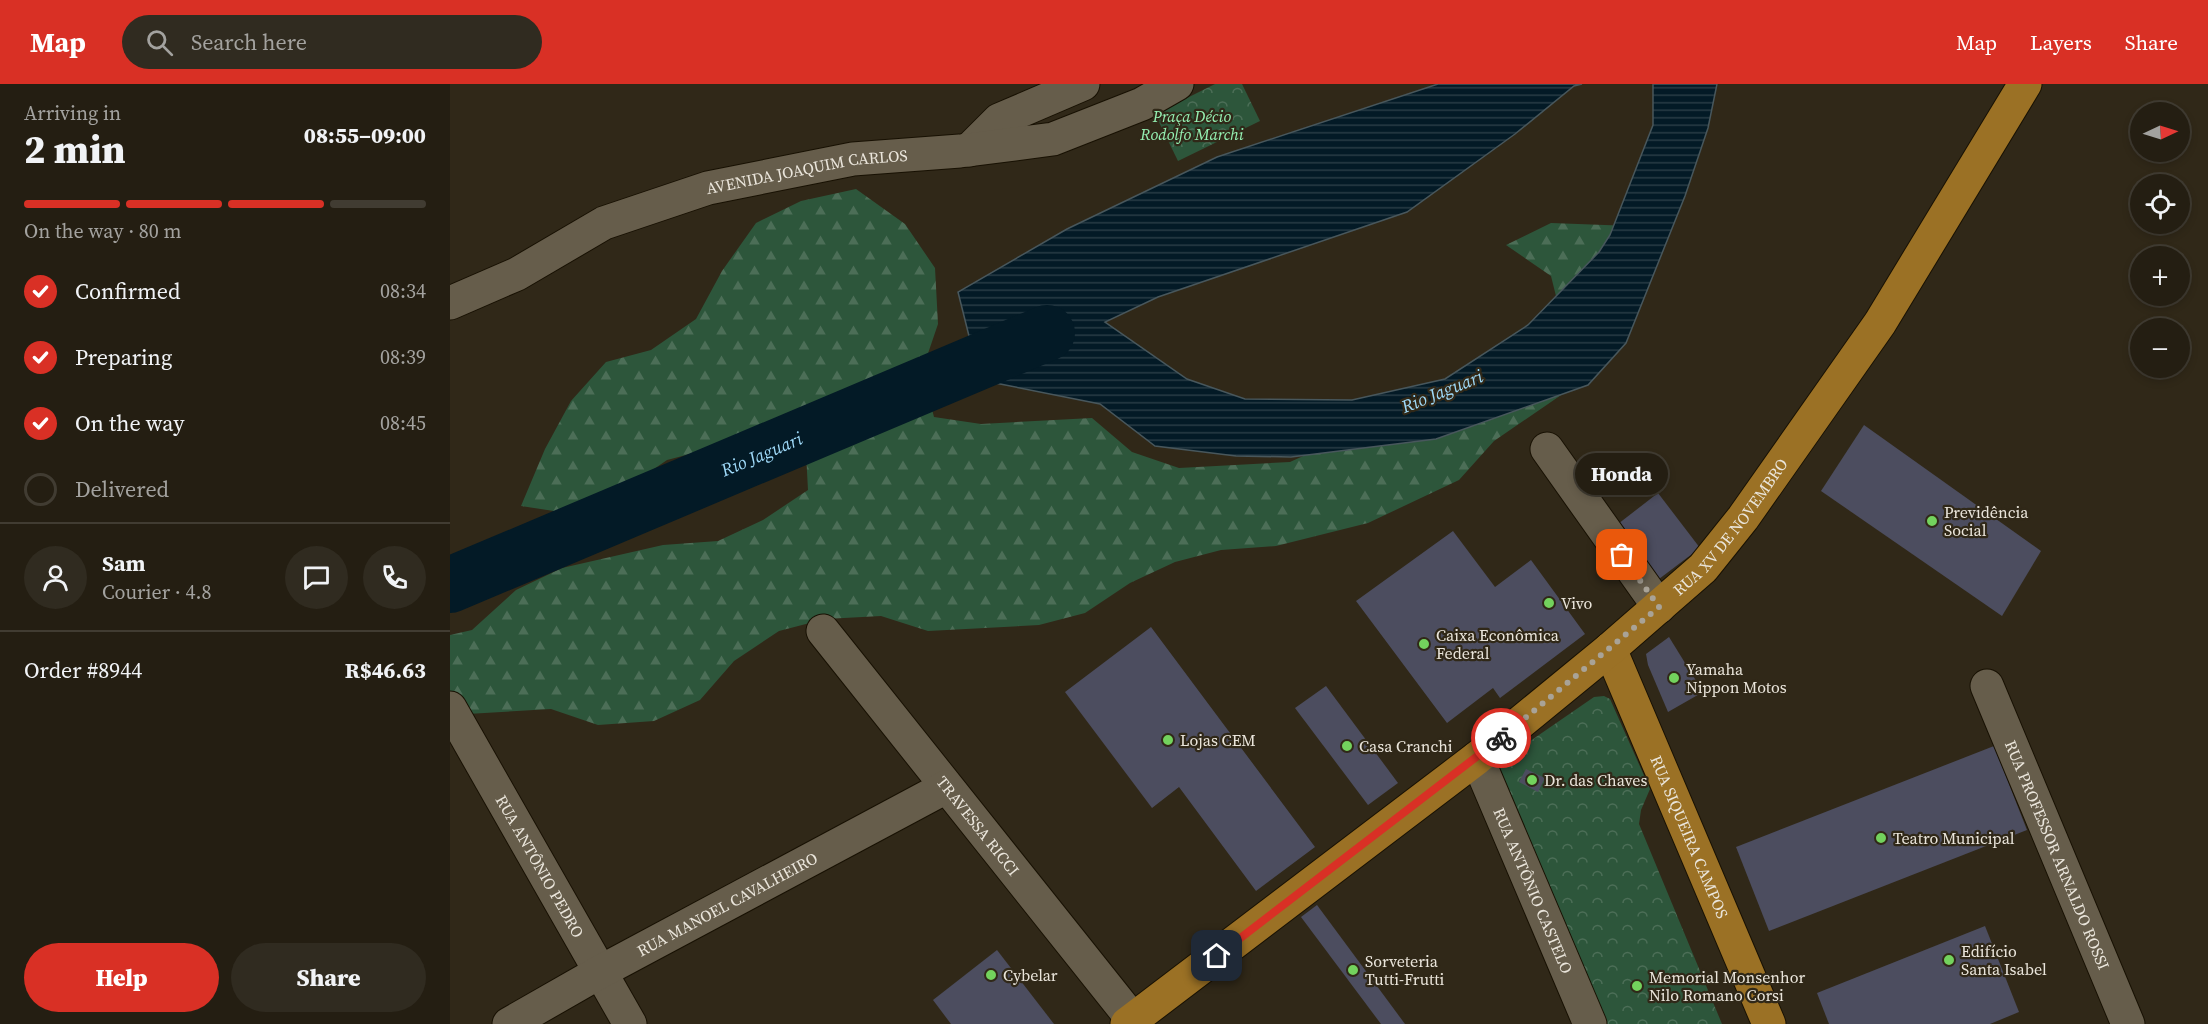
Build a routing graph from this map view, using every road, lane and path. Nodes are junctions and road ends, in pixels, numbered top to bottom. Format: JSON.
{"nodes":[{"id":1,"x":1083,"y":84,"type":"edge"},
{"id":2,"x":1177,"y":84,"type":"edge"},
{"id":3,"x":2025,"y":84,"type":"edge"},
{"id":4,"x":969,"y":150,"type":"junction"},
{"id":5,"x":450,"y":303,"type":"edge"},
{"id":6,"x":1547,"y":449,"type":"dead end"},
{"id":7,"x":1659,"y":607,"type":"junction"},
{"id":8,"x":823,"y":631,"type":"dead end"},
{"id":9,"x":1610,"y":649,"type":"junction"},
{"id":10,"x":1988,"y":686,"type":"dead end"},
{"id":11,"x":450,"y":708,"type":"edge"},
{"id":12,"x":1477,"y":758,"type":"junction"},
{"id":13,"x":946,"y":787,"type":"junction"},
{"id":14,"x":600,"y":972,"type":"junction"},
{"id":15,"x":1137,"y":1020,"type":"edge"},
{"id":16,"x":509,"y":1024,"type":"edge"},
{"id":17,"x":630,"y":1024,"type":"edge"},
{"id":18,"x":1590,"y":1024,"type":"edge"},
{"id":19,"x":1769,"y":1024,"type":"edge"},
{"id":20,"x":2128,"y":1024,"type":"edge"}],
"edges":[{"from":1,"to":4,"type":"street"},
{"from":2,"to":4,"type":"street","name":"AVENIDA JOAQUIM CARLOS"},
{"from":3,"to":7,"type":"main road","name":"RUA XV DE NOVEMBRO"},
{"from":4,"to":5,"type":"street","name":"AVENIDA JOAQUIM CARLOS"},
{"from":6,"to":7,"type":"street"},
{"from":7,"to":9,"type":"main road","name":"RUA XV DE NOVEMBRO"},
{"from":8,"to":13,"type":"street","name":"TRAVESSA RICCI"},
{"from":9,"to":12,"type":"main road","name":"RUA XV DE NOVEMBRO"},
{"from":9,"to":19,"type":"main road","name":"RUA SIQUEIRA CAMPOS"},
{"from":10,"to":20,"type":"street","name":"RUA PROFESSOR ARNALDO ROSSI"},
{"from":11,"to":14,"type":"street","name":"RUA ANTÔNIO PEDRO"},
{"from":12,"to":15,"type":"main road","name":"RUA XV DE NOVEMBRO"},
{"from":12,"to":18,"type":"street","name":"RUA ANTÔNIO CASTELO"},
{"from":13,"to":14,"type":"street","name":"RUA MANOEL CAVALHEIRO"},
{"from":13,"to":15,"type":"street","name":"TRAVESSA RICCI"},
{"from":14,"to":16,"type":"street","name":"RUA MANOEL CAVALHEIRO"},
{"from":14,"to":17,"type":"street","name":"RUA ANTÔNIO PEDRO"}]}
